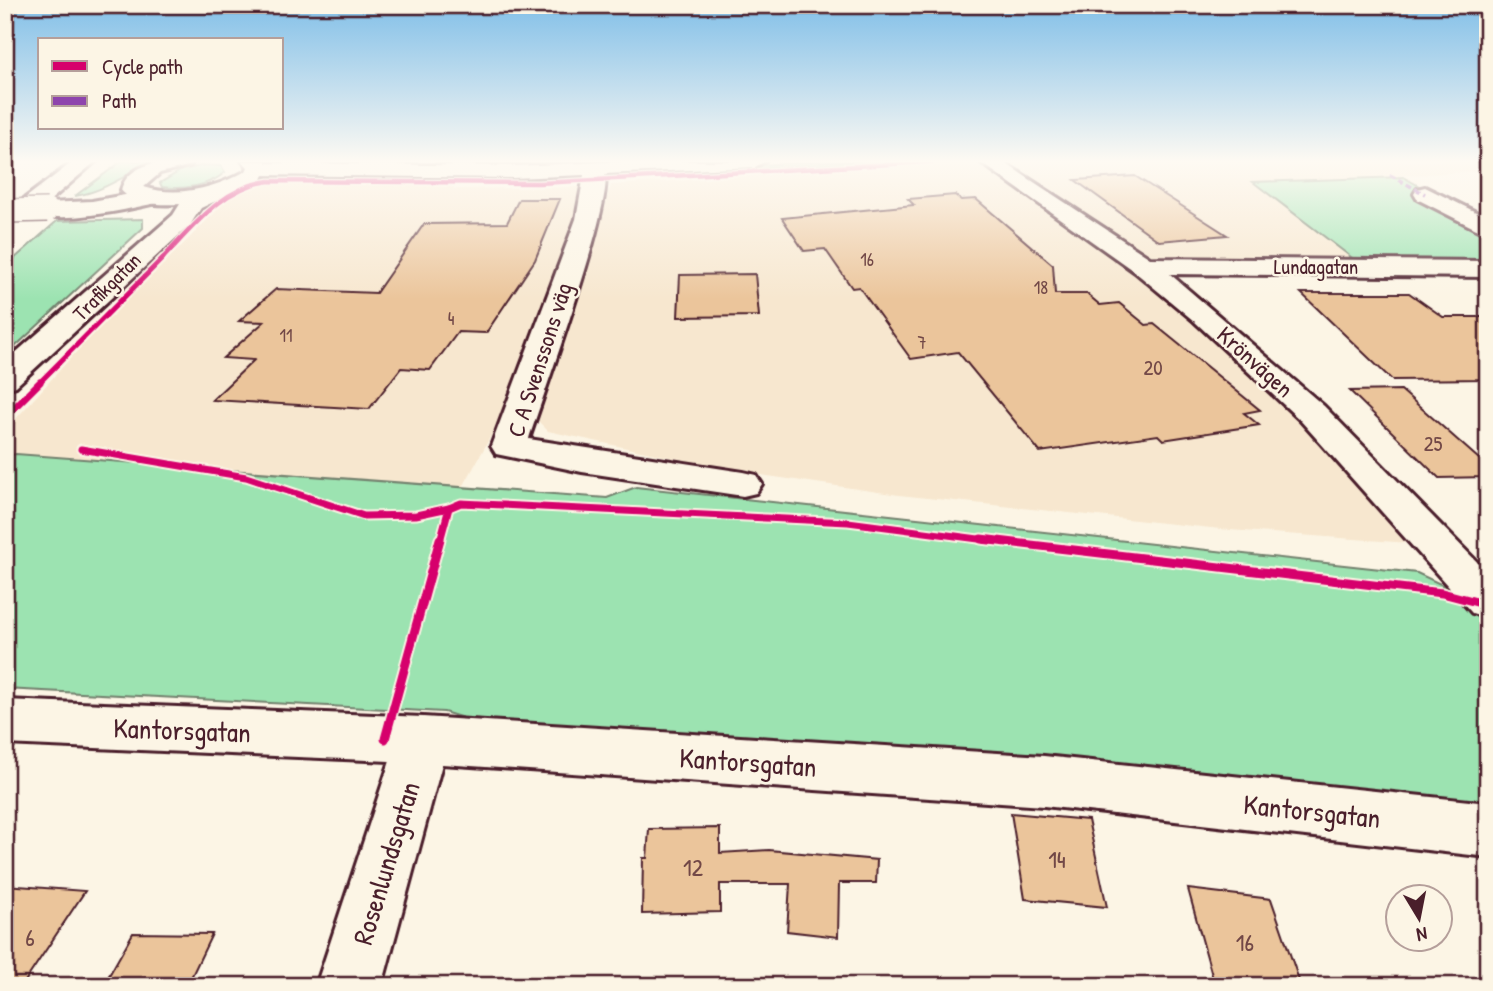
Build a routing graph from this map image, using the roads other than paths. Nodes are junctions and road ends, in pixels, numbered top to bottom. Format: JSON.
{"nodes":[{"id":1,"x":67,"y":207,"type":"edge"},
{"id":2,"x":161,"y":207,"type":"edge"},
{"id":3,"x":190,"y":207,"type":"edge"},
{"id":4,"x":590,"y":207,"type":"edge"},
{"id":5,"x":1058,"y":207,"type":"edge"},
{"id":6,"x":1450,"y":207,"type":"edge"},
{"id":7,"x":21,"y":214,"type":"edge"},
{"id":8,"x":1488,"y":228,"type":"edge"},
{"id":9,"x":165,"y":234,"type":"junction"},
{"id":10,"x":1144,"y":266,"type":"junction"},
{"id":11,"x":1488,"y":269,"type":"edge"},
{"id":12,"x":5,"y":379,"type":"edge"},
{"id":13,"x":743,"y":484,"type":"dead end"},
{"id":14,"x":1488,"y":601,"type":"edge"},
{"id":15,"x":5,"y":722,"type":"edge"},
{"id":16,"x":423,"y":740,"type":"junction"},
{"id":17,"x":1488,"y":830,"type":"edge"},
{"id":18,"x":349,"y":986,"type":"edge"}],
"edges":[{"from":1,"to":7,"type":"main road"},
{"from":2,"to":9,"type":"main road","name":"Trafikgatan"},
{"from":3,"to":9,"type":"main road","name":"Trafikgatan"},
{"from":4,"to":13,"type":"main road","name":"C A Svenssons väg"},
{"from":5,"to":10,"type":"main road","name":"Krönvägen"},
{"from":6,"to":8,"type":"main road"},
{"from":9,"to":12,"type":"main road","name":"Trafikgatan"},
{"from":10,"to":11,"type":"main road","name":"Lundagatan"},
{"from":10,"to":14,"type":"main road","name":"Krönvägen"},
{"from":15,"to":16,"type":"main road","name":"Kantorsgatan"},
{"from":16,"to":17,"type":"main road","name":"Kantorsgatan"},
{"from":16,"to":18,"type":"main road","name":"Rosenlundsgatan"}]}
